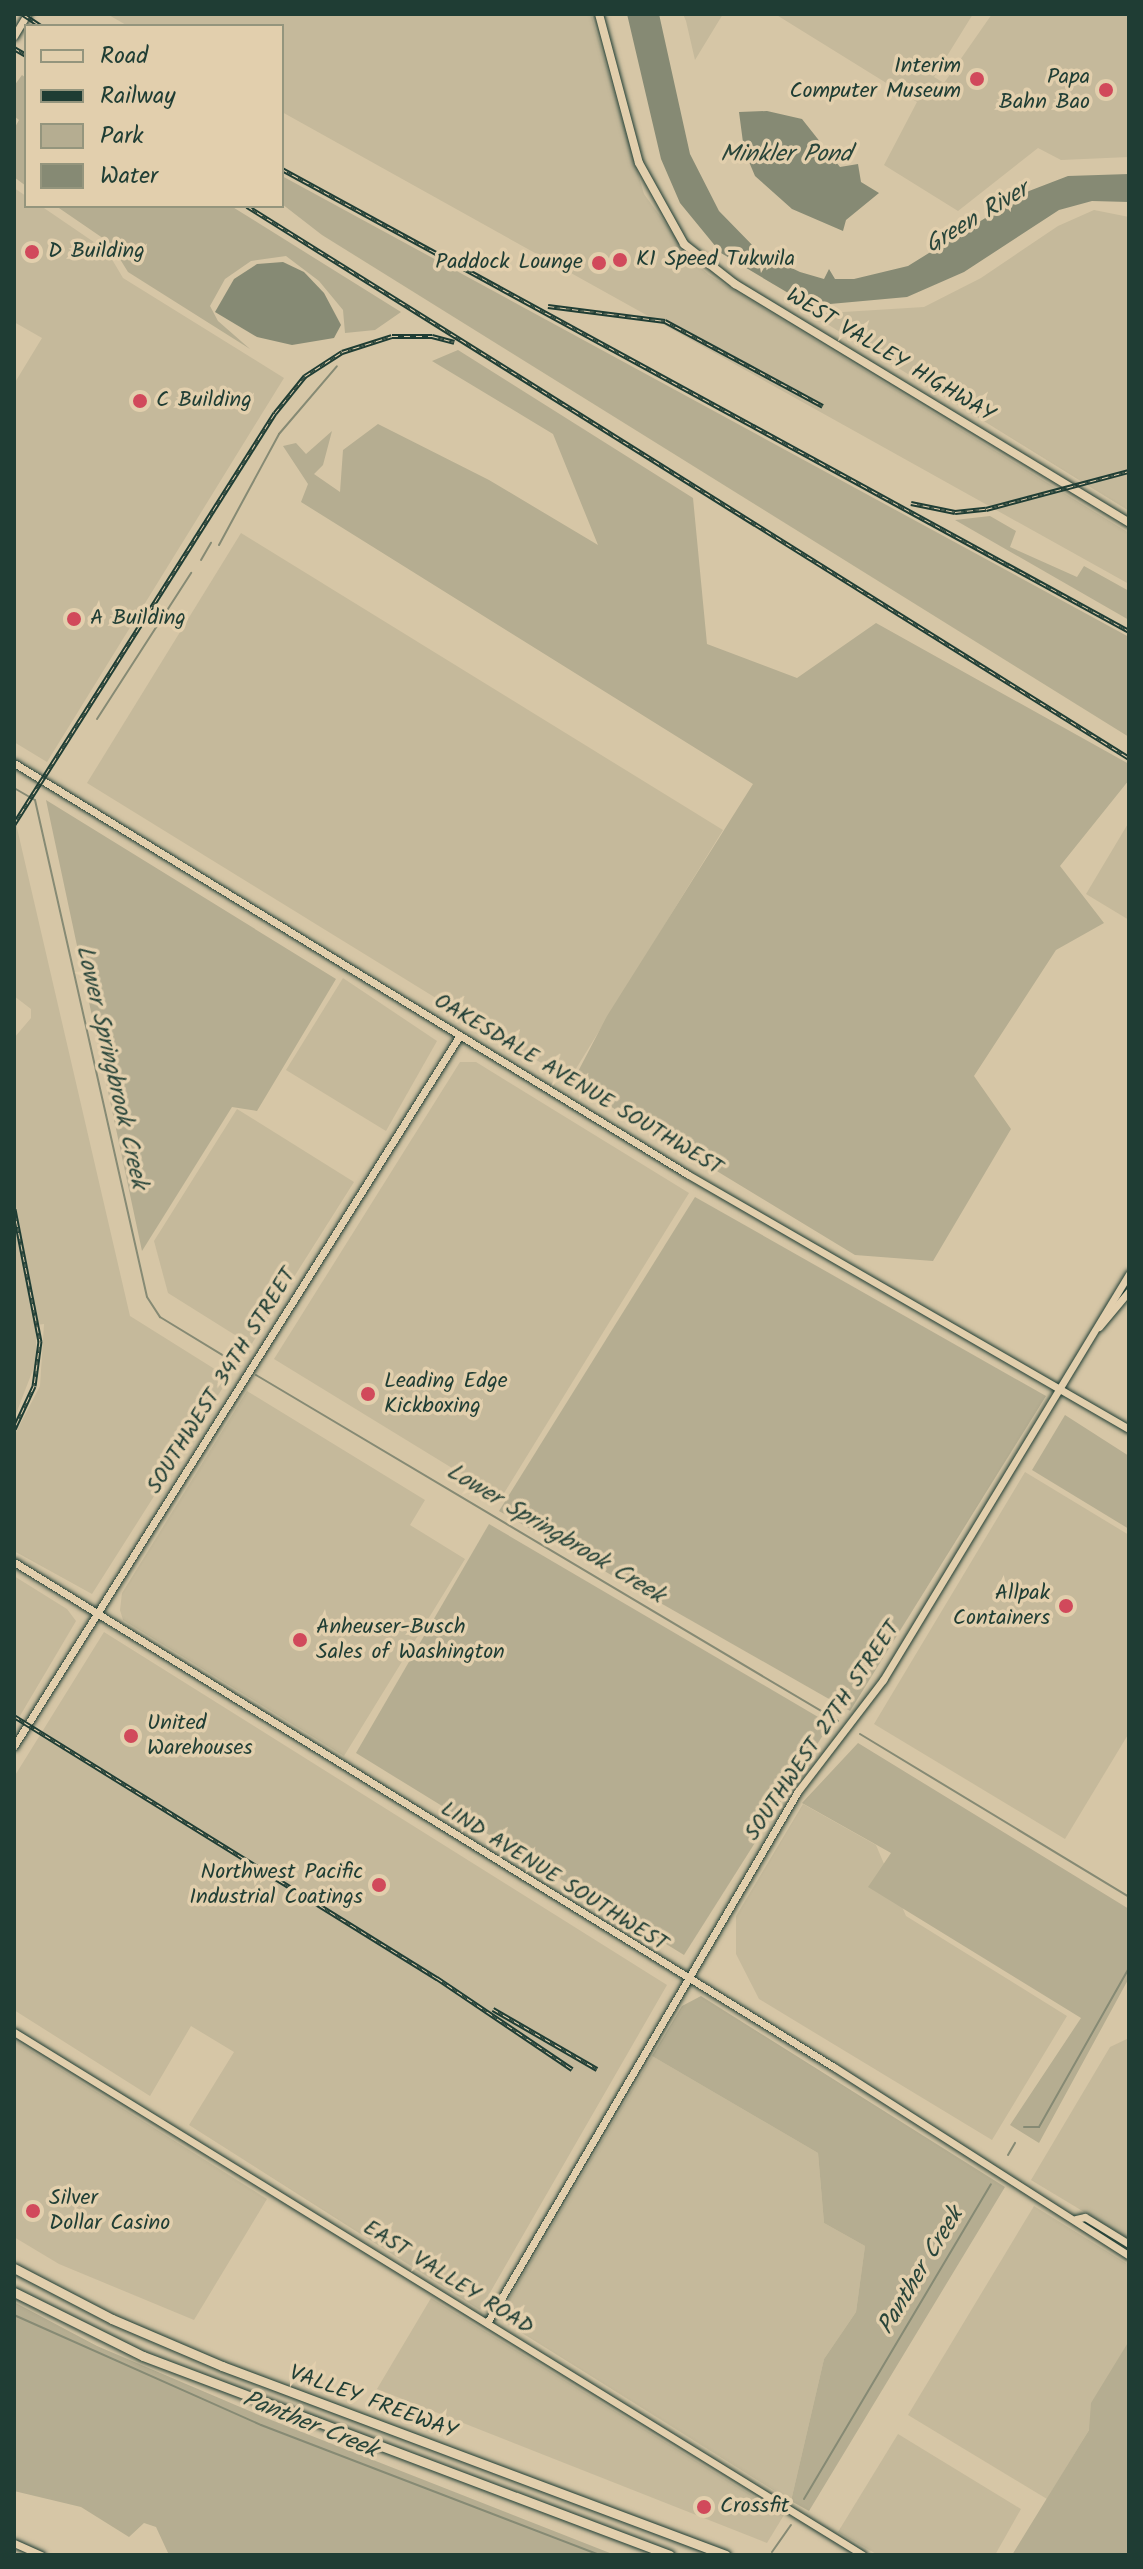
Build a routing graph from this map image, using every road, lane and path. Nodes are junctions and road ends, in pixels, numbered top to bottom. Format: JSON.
{"nodes":[{"id":1,"x":27,"y":14,"type":"edge"},
{"id":2,"x":599,"y":14,"type":"edge"},
{"id":3,"x":14,"y":36,"type":"edge"},
{"id":4,"x":1129,"y":523,"type":"edge"},
{"id":5,"x":14,"y":763,"type":"edge"},
{"id":6,"x":460,"y":1035,"type":"junction"},
{"id":7,"x":1129,"y":1274,"type":"edge"},
{"id":8,"x":1129,"y":1291,"type":"edge"},
{"id":9,"x":1098,"y":1328,"type":"junction"},
{"id":10,"x":1061,"y":1390,"type":"junction"},
{"id":11,"x":1129,"y":1429,"type":"edge"},
{"id":12,"x":14,"y":1562,"type":"edge"},
{"id":13,"x":97,"y":1614,"type":"junction"},
{"id":14,"x":14,"y":1746,"type":"edge"},
{"id":15,"x":686,"y":1980,"type":"junction"},
{"id":16,"x":14,"y":2032,"type":"edge"},
{"id":17,"x":1076,"y":2219,"type":"junction"},
{"id":18,"x":1129,"y":2244,"type":"edge"},
{"id":19,"x":1129,"y":2256,"type":"edge"},
{"id":20,"x":14,"y":2268,"type":"edge"},
{"id":21,"x":14,"y":2289,"type":"edge"},
{"id":22,"x":487,"y":2323,"type":"junction"},
{"id":23,"x":14,"y":2543,"type":"edge"},
{"id":24,"x":41,"y":2555,"type":"edge"},
{"id":25,"x":670,"y":2555,"type":"edge"},
{"id":26,"x":726,"y":2555,"type":"edge"},
{"id":27,"x":863,"y":2555,"type":"edge"}],
"edges":[{"from":1,"to":3,"type":"street"},
{"from":2,"to":4,"type":"main road","name":"WEST VALLEY HIGHWAY"},
{"from":5,"to":6,"type":"street","name":"OAKESDALE AVENUE SOUTHWEST"},
{"from":6,"to":10,"type":"street","name":"OAKESDALE AVENUE SOUTHWEST"},
{"from":6,"to":13,"type":"street","name":"SOUTHWEST 34TH STREET"},
{"from":7,"to":9,"type":"street","name":"SOUTHWEST 27TH STREET"},
{"from":8,"to":9,"type":"street","name":"SOUTHWEST 27TH STREET"},
{"from":9,"to":10,"type":"street","name":"SOUTHWEST 27TH STREET"},
{"from":10,"to":11,"type":"street","name":"OAKESDALE AVENUE SOUTHWEST"},
{"from":10,"to":15,"type":"street","name":"SOUTHWEST 27TH STREET"},
{"from":12,"to":13,"type":"street","name":"LIND AVENUE SOUTHWEST"},
{"from":13,"to":14,"type":"street","name":"SOUTHWEST 34TH STREET"},
{"from":13,"to":15,"type":"street","name":"LIND AVENUE SOUTHWEST"},
{"from":15,"to":17,"type":"street","name":"LIND AVENUE SOUTHWEST"},
{"from":15,"to":22,"type":"street","name":"SOUTHWEST 27TH STREET"},
{"from":16,"to":22,"type":"street","name":"EAST VALLEY ROAD"},
{"from":17,"to":18,"type":"street","name":"LIND AVENUE SOUTHWEST"},
{"from":17,"to":19,"type":"street","name":"LIND AVENUE SOUTHWEST"},
{"from":20,"to":26,"type":"highway","name":"VALLEY FREEWAY"},
{"from":21,"to":25,"type":"highway","name":"VALLEY FREEWAY"},
{"from":22,"to":27,"type":"street","name":"EAST VALLEY ROAD"},
{"from":23,"to":24,"type":"street"}]}
